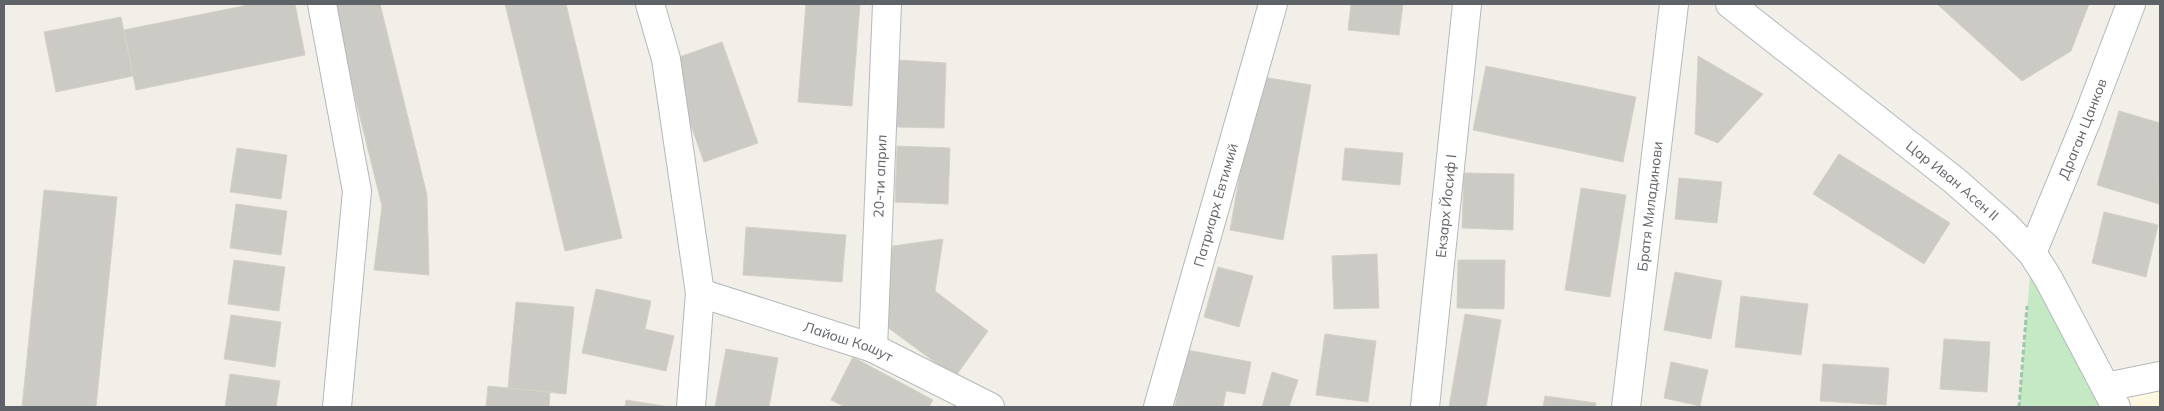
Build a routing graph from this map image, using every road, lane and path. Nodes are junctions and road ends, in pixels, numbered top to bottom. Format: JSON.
{"nodes":[{"id":1,"x":322,"y":4,"type":"edge"},
{"id":2,"x":650,"y":4,"type":"edge"},
{"id":3,"x":887,"y":4,"type":"edge"},
{"id":4,"x":1273,"y":4,"type":"edge"},
{"id":5,"x":1467,"y":4,"type":"edge"},
{"id":6,"x":1674,"y":4,"type":"edge"},
{"id":7,"x":1730,"y":4,"type":"edge"},
{"id":8,"x":2131,"y":4,"type":"edge"},
{"id":9,"x":2032,"y":253,"type":"junction"},
{"id":10,"x":700,"y":293,"type":"junction"},
{"id":11,"x":2028,"y":301,"type":"dead end"},
{"id":12,"x":873,"y":348,"type":"junction"},
{"id":13,"x":2160,"y":376,"type":"edge"},
{"id":14,"x":2111,"y":397,"type":"edge"},
{"id":15,"x":337,"y":407,"type":"edge"},
{"id":16,"x":691,"y":407,"type":"edge"},
{"id":17,"x":990,"y":407,"type":"edge"},
{"id":18,"x":1158,"y":407,"type":"edge"},
{"id":19,"x":1425,"y":407,"type":"edge"},
{"id":20,"x":1626,"y":407,"type":"edge"},
{"id":21,"x":2019,"y":407,"type":"edge"}],
"edges":[{"from":1,"to":15,"type":"street"},
{"from":2,"to":10,"type":"street"},
{"from":3,"to":12,"type":"street","name":"20-ти април"},
{"from":4,"to":18,"type":"street","name":"Патриарх Евтимий"},
{"from":5,"to":19,"type":"street","name":"Екзарх Йосиф I"},
{"from":6,"to":20,"type":"street","name":"Братя Миладинови"},
{"from":7,"to":9,"type":"street","name":"Цар Иван Асен II"},
{"from":8,"to":9,"type":"street","name":"Драган Цанков"},
{"from":9,"to":14,"type":"street","name":"Цар Иван Асен II"},
{"from":10,"to":12,"type":"street","name":"Лайош Кошут"},
{"from":10,"to":16,"type":"street"},
{"from":11,"to":21,"type":"path"},
{"from":12,"to":17,"type":"street","name":"Лайош Кошут"},
{"from":13,"to":14,"type":"street"}]}
